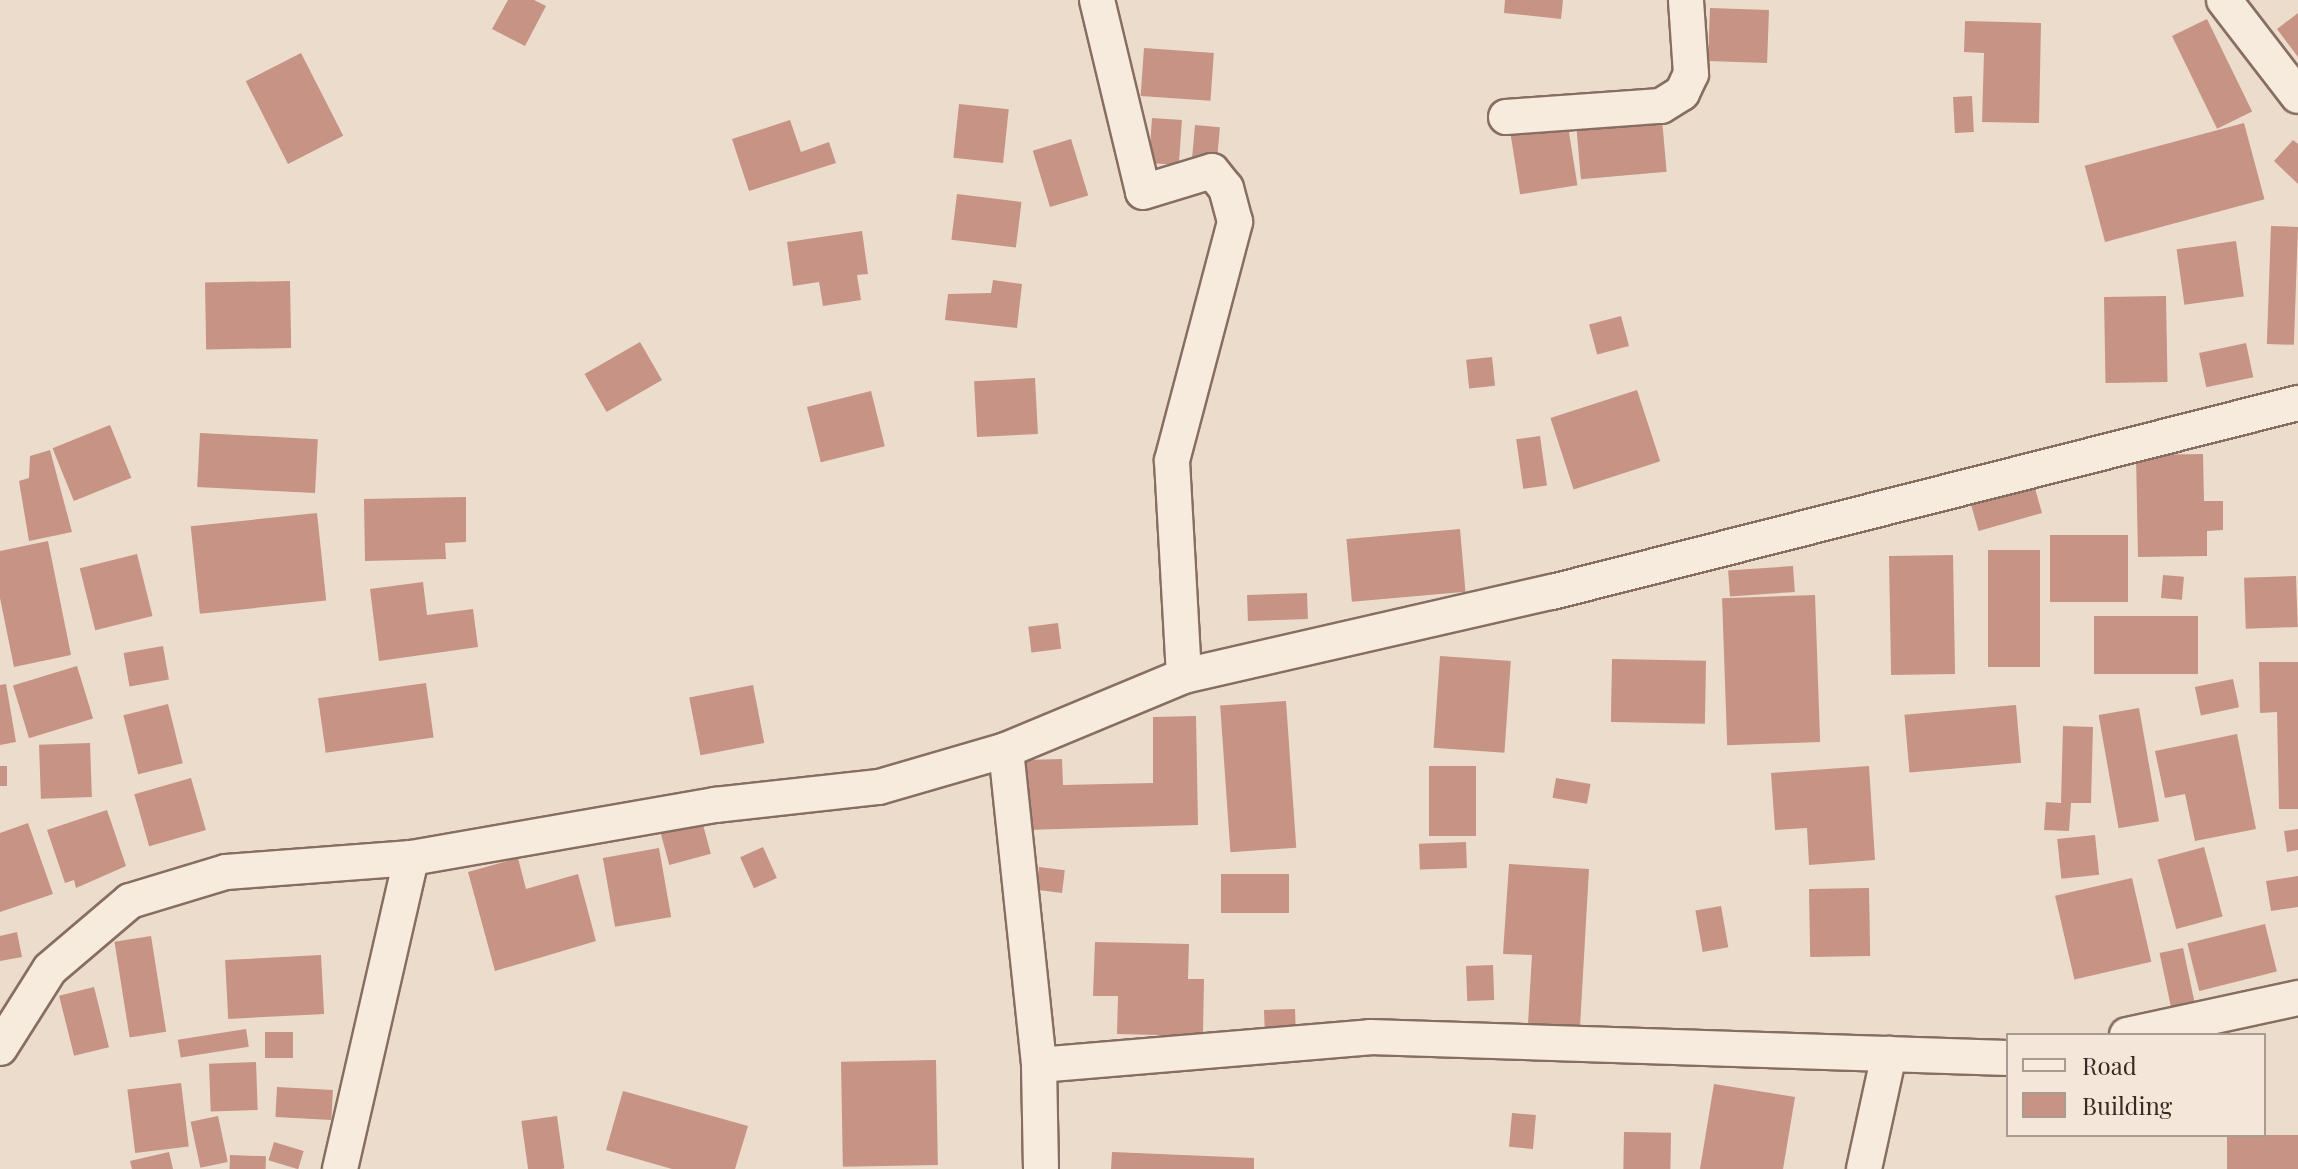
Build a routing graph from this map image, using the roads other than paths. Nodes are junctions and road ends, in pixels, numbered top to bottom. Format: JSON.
{"nodes":[{"id":1,"x":1097,"y":0,"type":"edge"},
{"id":2,"x":1686,"y":0,"type":"edge"},
{"id":3,"x":2224,"y":0,"type":"edge"},
{"id":4,"x":2298,"y":96,"type":"edge"},
{"id":5,"x":1506,"y":117,"type":"dead end"},
{"id":6,"x":2298,"y":403,"type":"edge"},
{"id":7,"x":1184,"y":676,"type":"junction"},
{"id":8,"x":1006,"y":750,"type":"junction"},
{"id":9,"x":411,"y":858,"type":"junction"},
{"id":10,"x":2298,"y":998,"type":"edge"},
{"id":11,"x":2136,"y":1033,"type":"edge"},
{"id":12,"x":0,"y":1048,"type":"edge"},
{"id":13,"x":1889,"y":1054,"type":"junction"},
{"id":14,"x":2006,"y":1058,"type":"edge"},
{"id":15,"x":1039,"y":1065,"type":"junction"},
{"id":16,"x":340,"y":1169,"type":"edge"},
{"id":17,"x":1041,"y":1169,"type":"edge"},
{"id":18,"x":1864,"y":1169,"type":"edge"}],
"edges":[{"from":1,"to":7,"type":"street"},
{"from":2,"to":5,"type":"street"},
{"from":3,"to":4,"type":"street"},
{"from":6,"to":7,"type":"street"},
{"from":7,"to":8,"type":"street"},
{"from":8,"to":9,"type":"street"},
{"from":8,"to":15,"type":"street"},
{"from":9,"to":12,"type":"street"},
{"from":9,"to":16,"type":"street"},
{"from":10,"to":11,"type":"street"},
{"from":13,"to":14,"type":"street"},
{"from":13,"to":15,"type":"street"},
{"from":13,"to":18,"type":"street"},
{"from":15,"to":17,"type":"street"}]}
